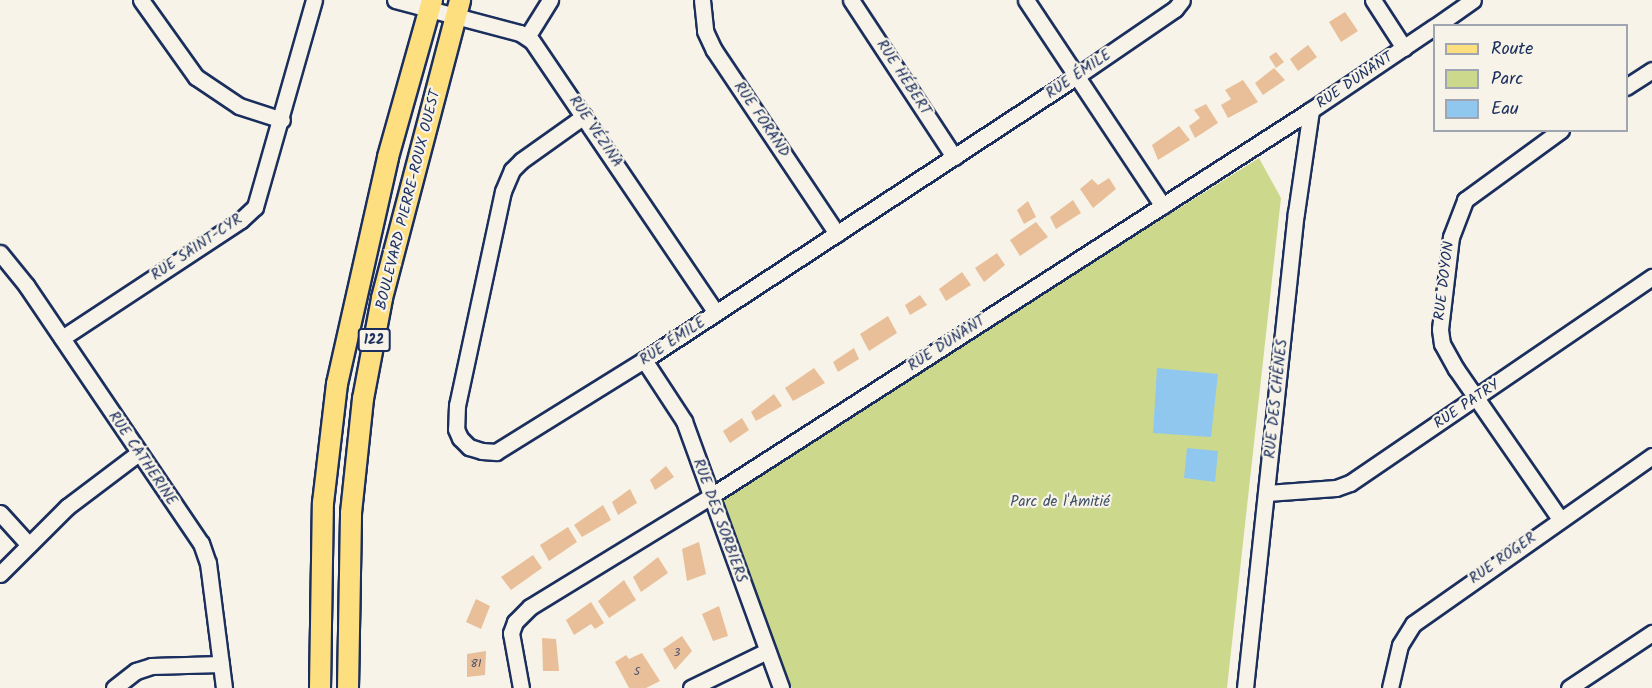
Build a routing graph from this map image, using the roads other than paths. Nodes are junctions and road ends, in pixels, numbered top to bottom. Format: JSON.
{"nodes":[{"id":1,"x":141,"y":0,"type":"edge"},
{"id":2,"x":314,"y":0,"type":"edge"},
{"id":3,"x":395,"y":0,"type":"edge"},
{"id":4,"x":550,"y":0,"type":"edge"},
{"id":5,"x":702,"y":0,"type":"edge"},
{"id":6,"x":851,"y":0,"type":"edge"},
{"id":7,"x":1026,"y":0,"type":"edge"},
{"id":8,"x":1182,"y":0,"type":"edge"},
{"id":9,"x":1373,"y":0,"type":"edge"},
{"id":10,"x":1473,"y":0,"type":"edge"},
{"id":11,"x":431,"y":4,"type":"edge"},
{"id":12,"x":458,"y":7,"type":"edge"},
{"id":13,"x":1438,"y":24,"type":"edge"},
{"id":14,"x":1433,"y":27,"type":"edge"},
{"id":15,"x":527,"y":37,"type":"junction"},
{"id":16,"x":1404,"y":48,"type":"junction"},
{"id":17,"x":1652,"y":70,"type":"edge"},
{"id":18,"x":1077,"y":76,"type":"junction"},
{"id":19,"x":1628,"y":86,"type":"edge"},
{"id":20,"x":1311,"y":110,"type":"junction"},
{"id":21,"x":584,"y":116,"type":"junction"},
{"id":22,"x":282,"y":120,"type":"junction"},
{"id":23,"x":1559,"y":132,"type":"edge"},
{"id":24,"x":954,"y":157,"type":"junction"},
{"id":25,"x":1163,"y":206,"type":"junction"},
{"id":26,"x":837,"y":234,"type":"junction"},
{"id":27,"x":0,"y":253,"type":"edge"},
{"id":28,"x":1652,"y":277,"type":"edge"},
{"id":29,"x":716,"y":314,"type":"junction"},
{"id":30,"x":62,"y":338,"type":"junction"},
{"id":31,"x":644,"y":360,"type":"junction"},
{"id":32,"x":1476,"y":399,"type":"junction"},
{"id":33,"x":137,"y":454,"type":"junction"},
{"id":34,"x":1652,"y":456,"type":"edge"},
{"id":35,"x":1267,"y":493,"type":"junction"},
{"id":36,"x":711,"y":496,"type":"junction"},
{"id":37,"x":0,"y":513,"type":"edge"},
{"id":38,"x":1560,"y":519,"type":"junction"},
{"id":39,"x":29,"y":545,"type":"junction"},
{"id":40,"x":0,"y":574,"type":"edge"},
{"id":41,"x":1652,"y":633,"type":"edge"},
{"id":42,"x":767,"y":651,"type":"junction"},
{"id":43,"x":221,"y":664,"type":"junction"},
{"id":44,"x":114,"y":688,"type":"edge"},
{"id":45,"x":224,"y":688,"type":"edge"},
{"id":46,"x":320,"y":688,"type":"edge"},
{"id":47,"x":348,"y":688,"type":"edge"},
{"id":48,"x":521,"y":688,"type":"edge"},
{"id":49,"x":692,"y":688,"type":"edge"},
{"id":50,"x":781,"y":688,"type":"edge"},
{"id":51,"x":1245,"y":688,"type":"edge"},
{"id":52,"x":1390,"y":688,"type":"edge"},
{"id":53,"x":1569,"y":688,"type":"edge"}],
"edges":[{"from":1,"to":22,"type":"street"},
{"from":2,"to":22,"type":"street","name":"RUE SAINT-CYR"},
{"from":3,"to":11,"type":"street"},
{"from":4,"to":15,"type":"street"},
{"from":5,"to":26,"type":"street","name":"RUE FORAND"},
{"from":6,"to":24,"type":"street","name":"RUE HÉBERT"},
{"from":7,"to":18,"type":"street"},
{"from":8,"to":18,"type":"street","name":"RUE ÉMILE"},
{"from":9,"to":16,"type":"street"},
{"from":10,"to":13,"type":"street","name":"RUE DUNANT"},
{"from":11,"to":12,"type":"street"},
{"from":11,"to":46,"type":"main road","name":"BOULEVARD PIERRE-ROUX OUEST","number":"122"},
{"from":12,"to":15,"type":"street"},
{"from":12,"to":47,"type":"main road","name":"BOULEVARD PIERRE-ROUX OUEST","number":"122"},
{"from":14,"to":16,"type":"street","name":"RUE DUNANT"},
{"from":15,"to":21,"type":"street","name":"RUE VÉZINA"},
{"from":16,"to":20,"type":"street","name":"RUE DUNANT"},
{"from":17,"to":19,"type":"street"},
{"from":18,"to":24,"type":"street","name":"RUE ÉMILE"},
{"from":18,"to":25,"type":"street"},
{"from":20,"to":25,"type":"street","name":"RUE DUNANT"},
{"from":20,"to":35,"type":"street","name":"RUE DES CHÊNES"},
{"from":21,"to":29,"type":"street","name":"RUE VÉZINA"},
{"from":21,"to":31,"type":"street","name":"RUE ÉMILE"},
{"from":22,"to":30,"type":"street","name":"RUE SAINT-CYR"},
{"from":23,"to":32,"type":"street","name":"RUE DOYON"},
{"from":24,"to":26,"type":"street","name":"RUE ÉMILE"},
{"from":25,"to":36,"type":"street","name":"RUE DUNANT"},
{"from":26,"to":29,"type":"street","name":"RUE ÉMILE"},
{"from":27,"to":30,"type":"street","name":"RUE CATHERINE"},
{"from":28,"to":32,"type":"street","name":"RUE PATRY"},
{"from":29,"to":31,"type":"street","name":"RUE ÉMILE"},
{"from":30,"to":33,"type":"street","name":"RUE CATHERINE"},
{"from":31,"to":36,"type":"street","name":"RUE DES SORBIERS"},
{"from":32,"to":35,"type":"street","name":"RUE PATRY"},
{"from":32,"to":38,"type":"street","name":"RUE DOYON"},
{"from":33,"to":39,"type":"street"},
{"from":33,"to":43,"type":"street","name":"RUE CATHERINE"},
{"from":34,"to":38,"type":"street","name":"RUE ROGER"},
{"from":35,"to":51,"type":"street","name":"RUE DES CHÊNES"},
{"from":36,"to":42,"type":"street","name":"RUE DES SORBIERS"},
{"from":36,"to":48,"type":"street","name":"RUE DUNANT"},
{"from":37,"to":39,"type":"street"},
{"from":38,"to":52,"type":"street","name":"RUE ROGER"},
{"from":39,"to":40,"type":"street"},
{"from":41,"to":53,"type":"street"},
{"from":42,"to":49,"type":"street"},
{"from":42,"to":50,"type":"street","name":"RUE DES SORBIERS"},
{"from":43,"to":44,"type":"street"},
{"from":43,"to":45,"type":"street","name":"RUE CATHERINE"}]}
